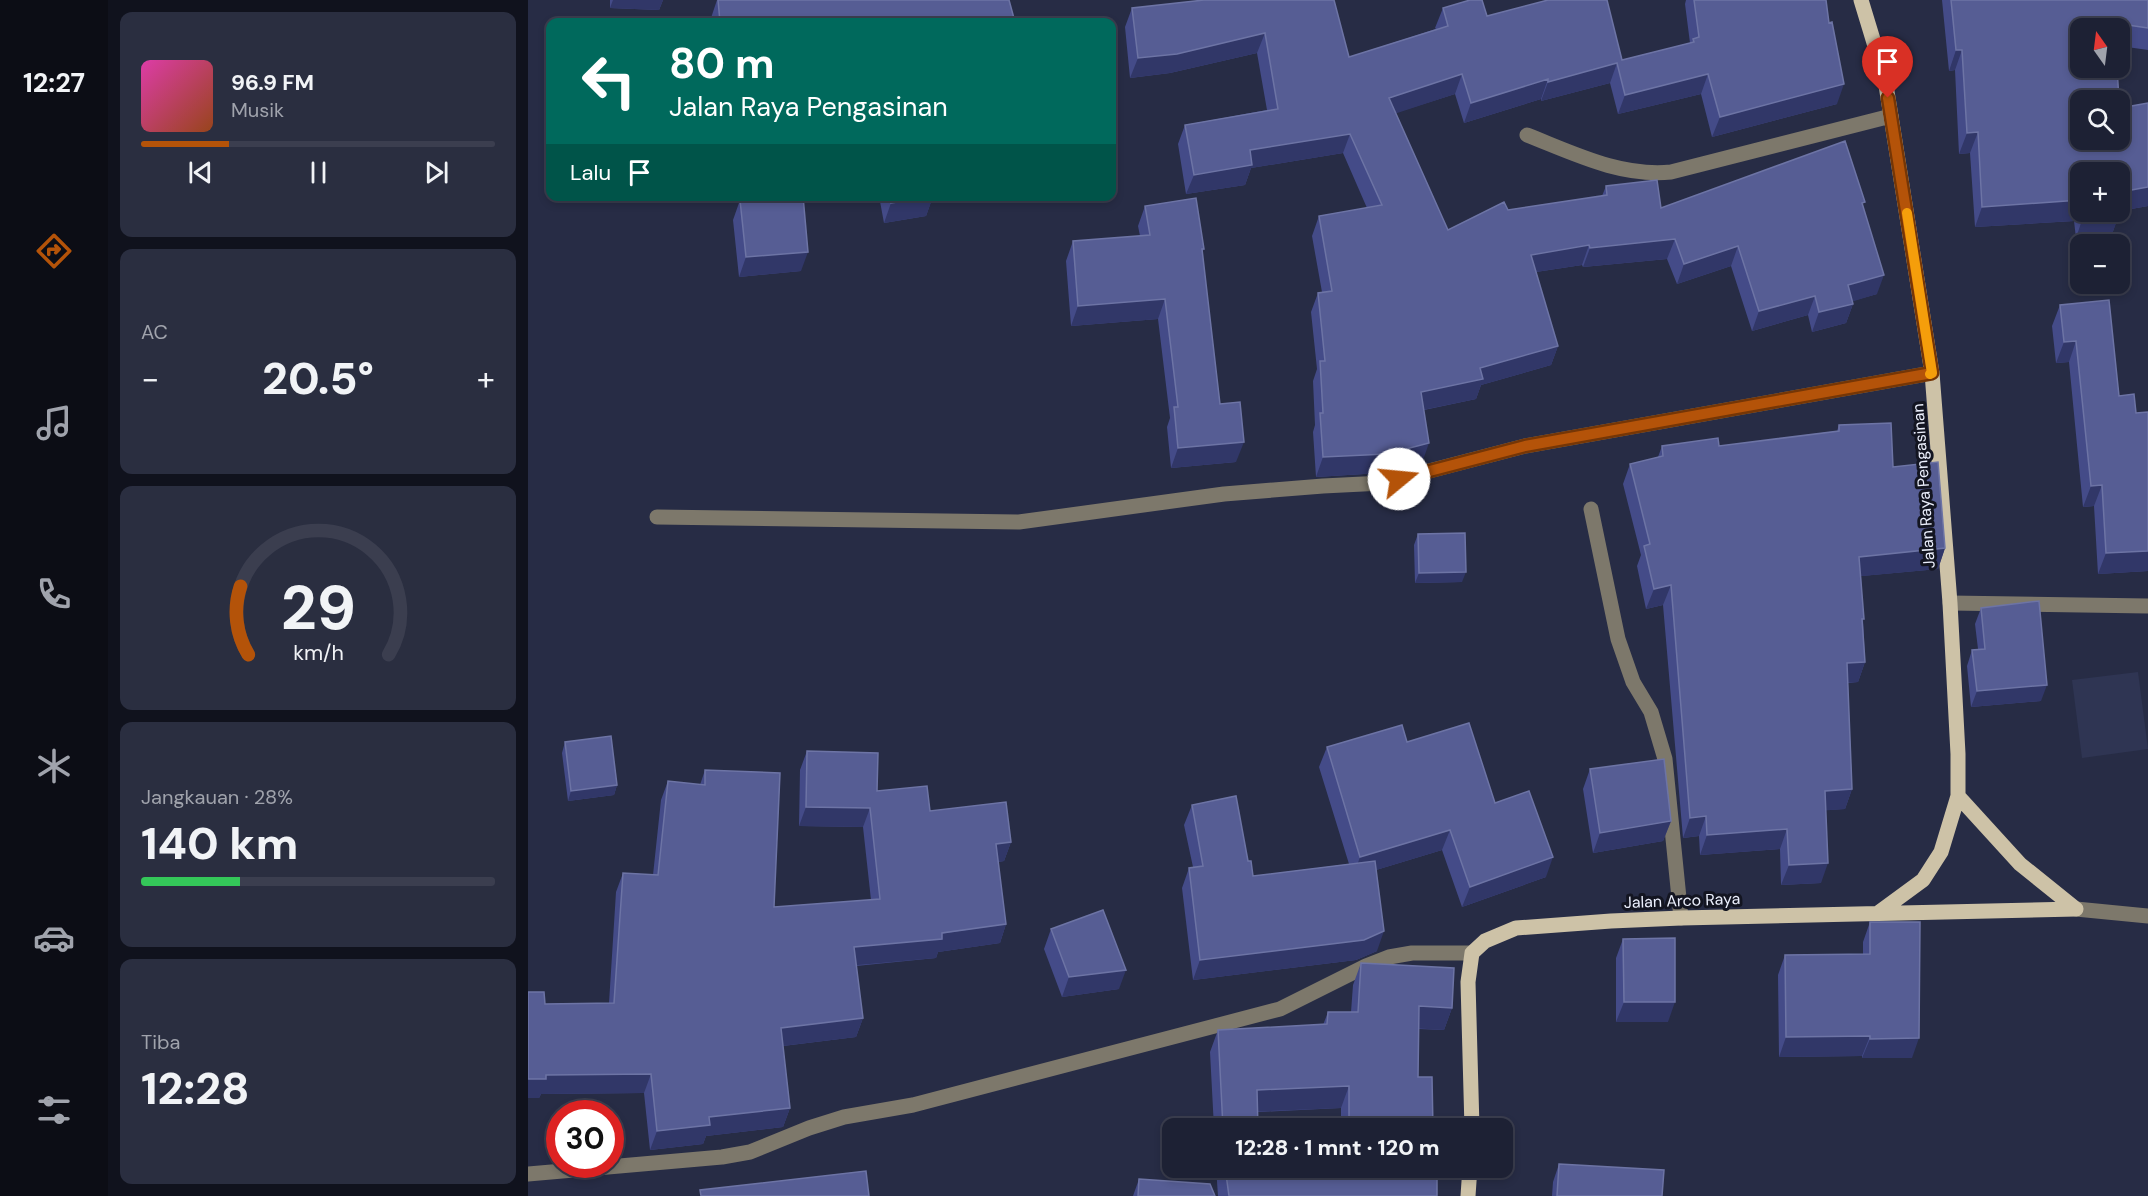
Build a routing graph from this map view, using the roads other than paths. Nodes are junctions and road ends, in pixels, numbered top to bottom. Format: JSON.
{"nodes":[{"id":1,"x":1861,"y":0,"type":"edge"},
{"id":2,"x":1891,"y":116,"type":"junction"},
{"id":3,"x":1527,"y":135,"type":"dead end"},
{"id":4,"x":1932,"y":373,"type":"junction"},
{"id":5,"x":1591,"y":509,"type":"dead end"},
{"id":6,"x":657,"y":518,"type":"dead end"},
{"id":7,"x":1950,"y":603,"type":"junction"},
{"id":8,"x":2148,"y":606,"type":"edge"},
{"id":9,"x":1958,"y":796,"type":"junction"},
{"id":10,"x":2076,"y":909,"type":"junction"},
{"id":11,"x":1878,"y":913,"type":"junction"},
{"id":12,"x":2148,"y":916,"type":"edge"},
{"id":13,"x":1681,"y":918,"type":"junction"},
{"id":14,"x":1472,"y":953,"type":"junction"},
{"id":15,"x":1472,"y":1118,"type":"edge"},
{"id":16,"x":528,"y":1174,"type":"edge"},
{"id":17,"x":1469,"y":1178,"type":"edge"},
{"id":18,"x":1468,"y":1196,"type":"edge"}],
"edges":[{"from":1,"to":2,"type":"main road","name":"Jalan Raya Pengasinan"},
{"from":2,"to":3,"type":"street"},
{"from":2,"to":4,"type":"main road","name":"Jalan Raya Pengasinan"},
{"from":4,"to":6,"type":"street"},
{"from":4,"to":7,"type":"main road","name":"Jalan Raya Pengasinan"},
{"from":5,"to":13,"type":"street"},
{"from":7,"to":8,"type":"street"},
{"from":7,"to":9,"type":"main road","name":"Jalan Raya Pengasinan"},
{"from":9,"to":10,"type":"main road"},
{"from":9,"to":11,"type":"main road","name":"Jalan Raya Pengasinan"},
{"from":10,"to":11,"type":"main road","name":"Jalan Arco Raya"},
{"from":10,"to":12,"type":"street"},
{"from":11,"to":13,"type":"main road","name":"Jalan Arco Raya"},
{"from":13,"to":14,"type":"main road","name":"Jalan Arco Raya"},
{"from":14,"to":15,"type":"main road"},
{"from":14,"to":16,"type":"street"},
{"from":17,"to":18,"type":"main road"}]}
